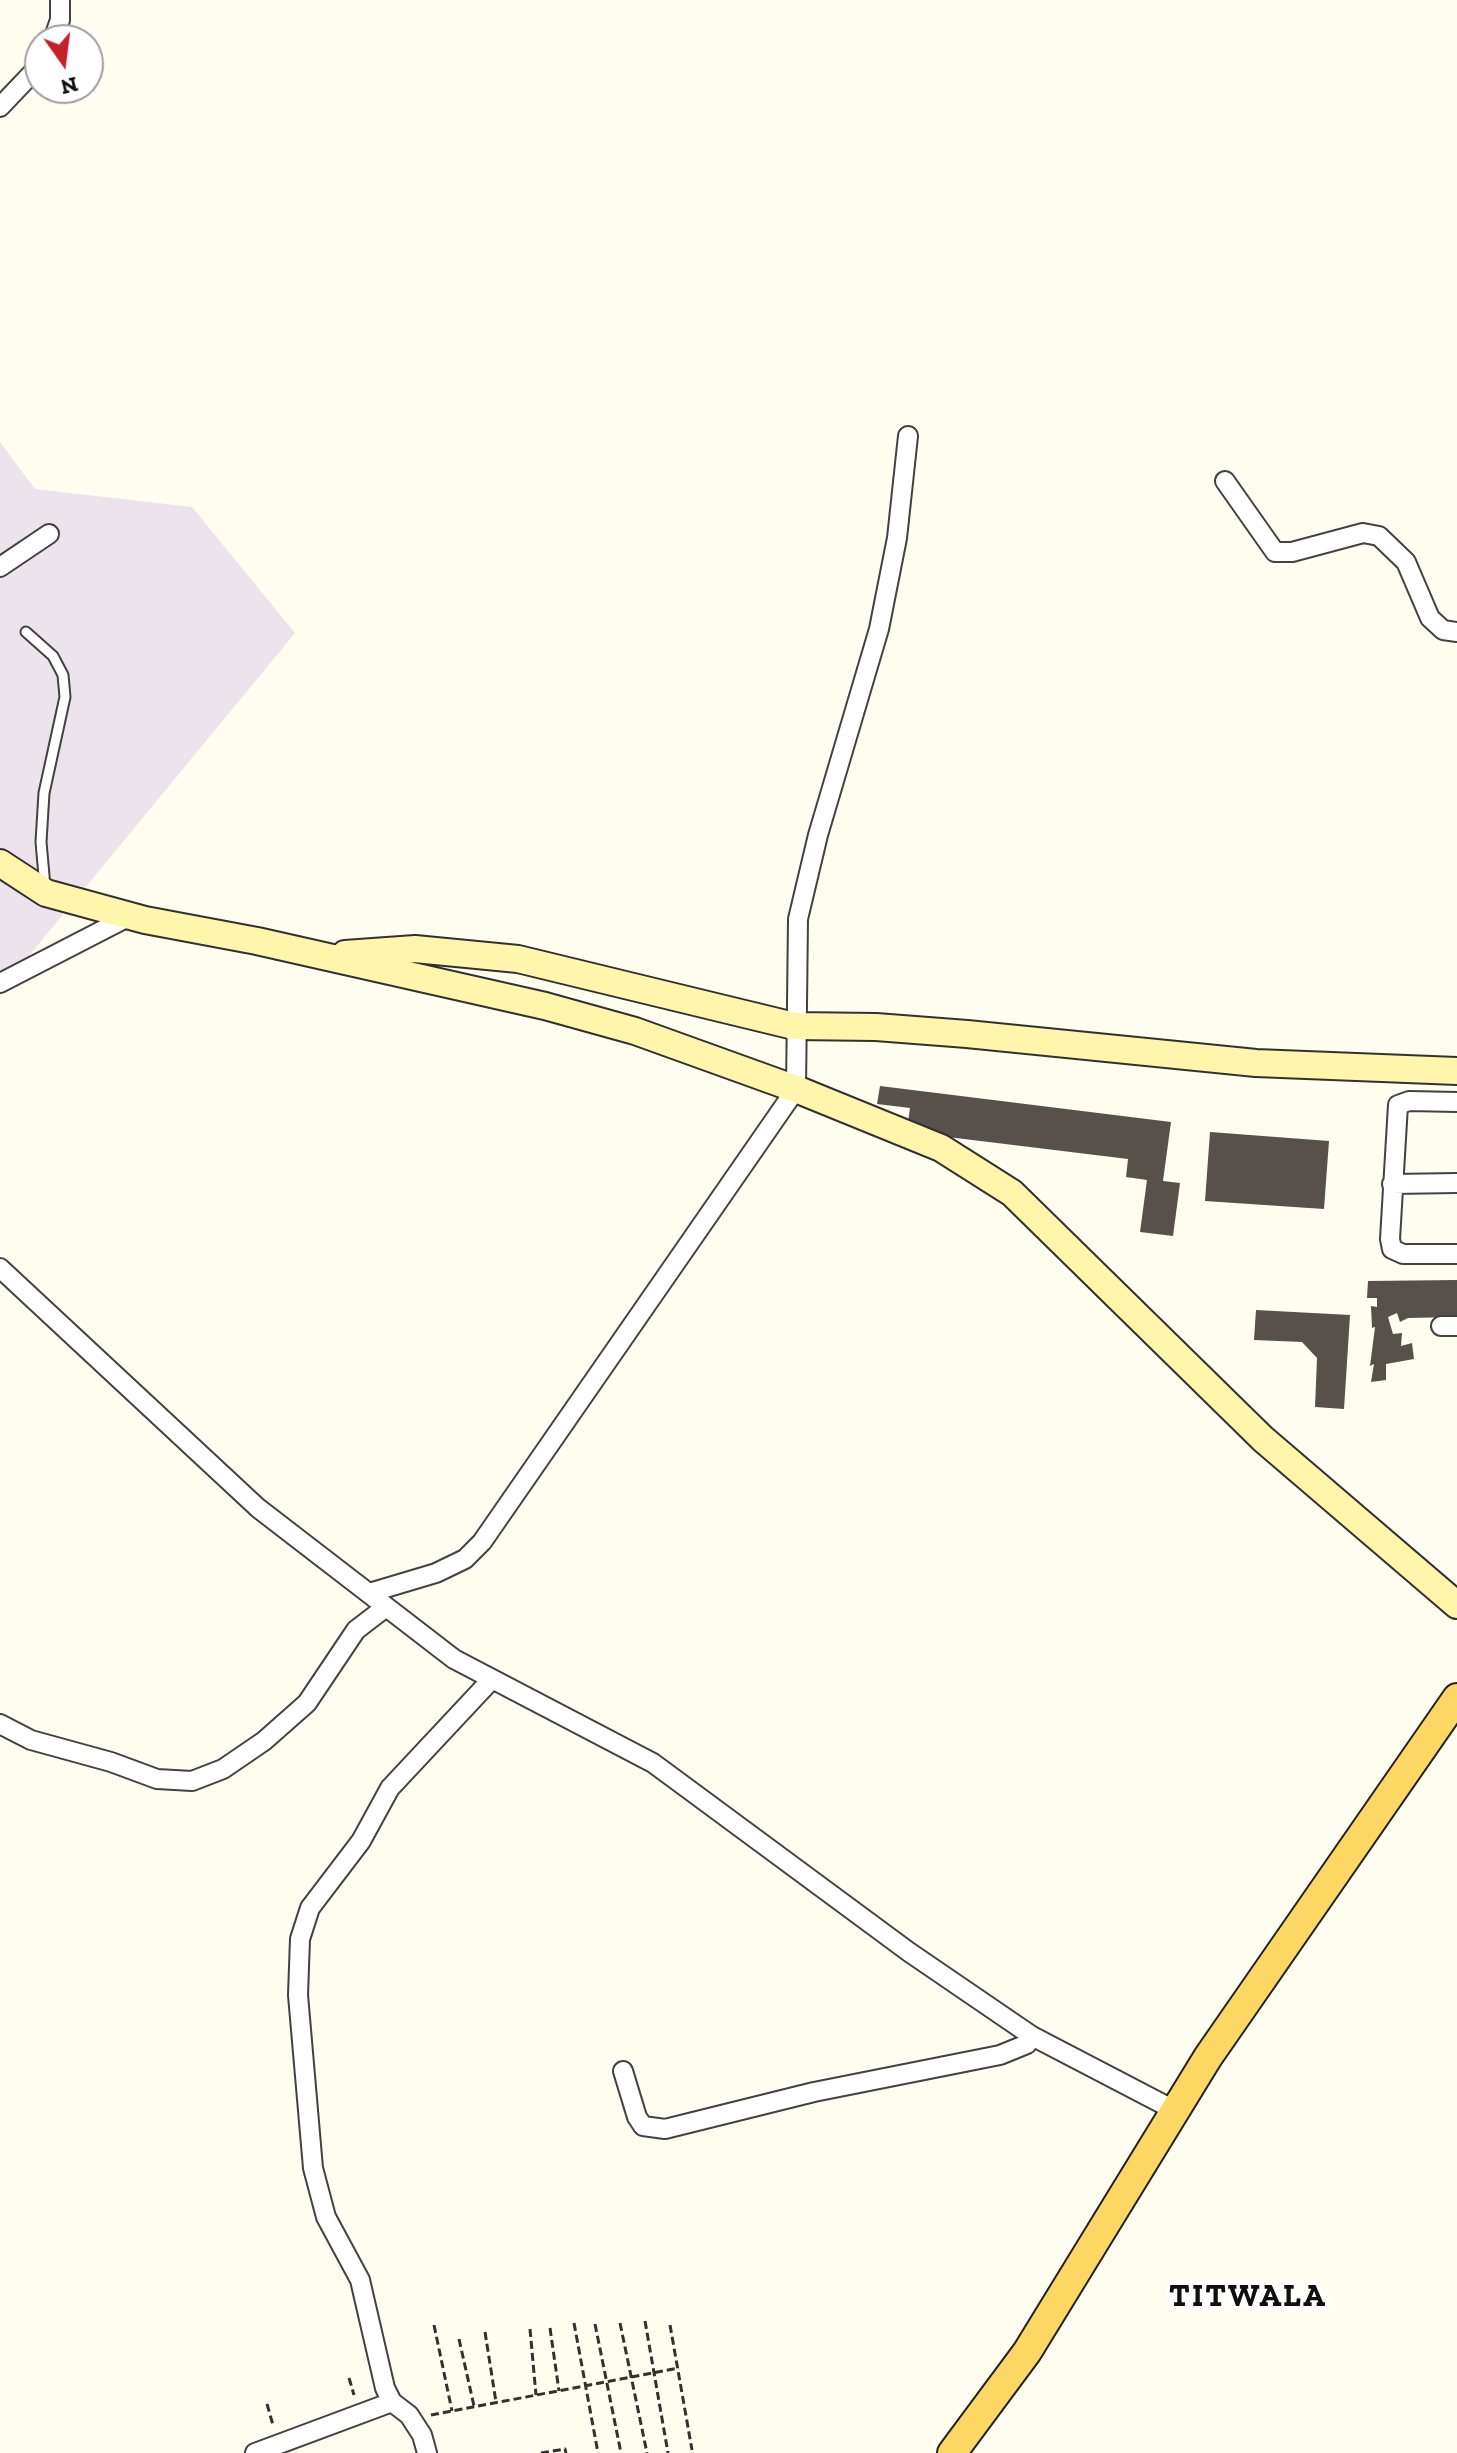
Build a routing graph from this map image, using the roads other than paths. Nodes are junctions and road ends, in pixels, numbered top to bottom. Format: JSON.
{"nodes":[{"id":1,"x":60,"y":0,"type":"edge"},
{"id":2,"x":59,"y":24,"type":"edge"},
{"id":3,"x":24,"y":82,"type":"edge"},
{"id":4,"x":0,"y":107,"type":"edge"},
{"id":5,"x":908,"y":436,"type":"dead end"},
{"id":6,"x":1225,"y":481,"type":"dead end"},
{"id":7,"x":49,"y":534,"type":"dead end"},
{"id":8,"x":0,"y":567,"type":"edge"},
{"id":9,"x":26,"y":632,"type":"dead end"},
{"id":10,"x":1457,"y":632,"type":"edge"},
{"id":11,"x":1,"y":865,"type":"edge"},
{"id":12,"x":46,"y":893,"type":"junction"},
{"id":13,"x":130,"y":916,"type":"junction"},
{"id":14,"x":317,"y":956,"type":"junction"},
{"id":15,"x":0,"y":983,"type":"edge"},
{"id":16,"x":794,"y":1026,"type":"junction"},
{"id":17,"x":1457,"y":1071,"type":"edge"},
{"id":18,"x":796,"y":1089,"type":"junction"},
{"id":19,"x":1457,"y":1102,"type":"edge"},
{"id":20,"x":1457,"y":1183,"type":"edge"},
{"id":21,"x":1392,"y":1184,"type":"junction"},
{"id":22,"x":1457,"y":1254,"type":"edge"},
{"id":23,"x":0,"y":1268,"type":"edge"},
{"id":24,"x":369,"y":1593,"type":"junction"},
{"id":25,"x":1457,"y":1605,"type":"edge"},
{"id":26,"x":386,"y":1607,"type":"junction"},
{"id":27,"x":492,"y":1679,"type":"junction"},
{"id":28,"x":1457,"y":1698,"type":"edge"},
{"id":29,"x":0,"y":1724,"type":"edge"},
{"id":30,"x":1032,"y":2036,"type":"junction"},
{"id":31,"x":623,"y":2071,"type":"dead end"},
{"id":32,"x":1176,"y":2111,"type":"junction"},
{"id":33,"x":392,"y":2402,"type":"junction"},
{"id":34,"x":255,"y":2453,"type":"edge"},
{"id":35,"x":427,"y":2453,"type":"edge"},
{"id":36,"x":952,"y":2453,"type":"edge"}],
"edges":[{"from":1,"to":2,"type":"street"},
{"from":3,"to":4,"type":"street"},
{"from":5,"to":16,"type":"street"},
{"from":6,"to":10,"type":"street"},
{"from":7,"to":8,"type":"street"},
{"from":9,"to":12,"type":"lane"},
{"from":11,"to":12,"type":"street"},
{"from":12,"to":13,"type":"street"},
{"from":13,"to":14,"type":"street"},
{"from":13,"to":15,"type":"street"},
{"from":14,"to":16,"type":"street"},
{"from":14,"to":18,"type":"street"},
{"from":16,"to":17,"type":"street"},
{"from":16,"to":18,"type":"street"},
{"from":18,"to":24,"type":"street"},
{"from":18,"to":25,"type":"street"},
{"from":19,"to":21,"type":"street"},
{"from":20,"to":21,"type":"street"},
{"from":21,"to":22,"type":"street"},
{"from":23,"to":24,"type":"street"},
{"from":24,"to":26,"type":"street"},
{"from":26,"to":27,"type":"street"},
{"from":26,"to":29,"type":"street"},
{"from":27,"to":30,"type":"street"},
{"from":27,"to":33,"type":"street"},
{"from":28,"to":32,"type":"main road"},
{"from":30,"to":31,"type":"street"},
{"from":30,"to":32,"type":"street"},
{"from":32,"to":36,"type":"main road"},
{"from":33,"to":34,"type":"street"},
{"from":33,"to":35,"type":"street"}]}
